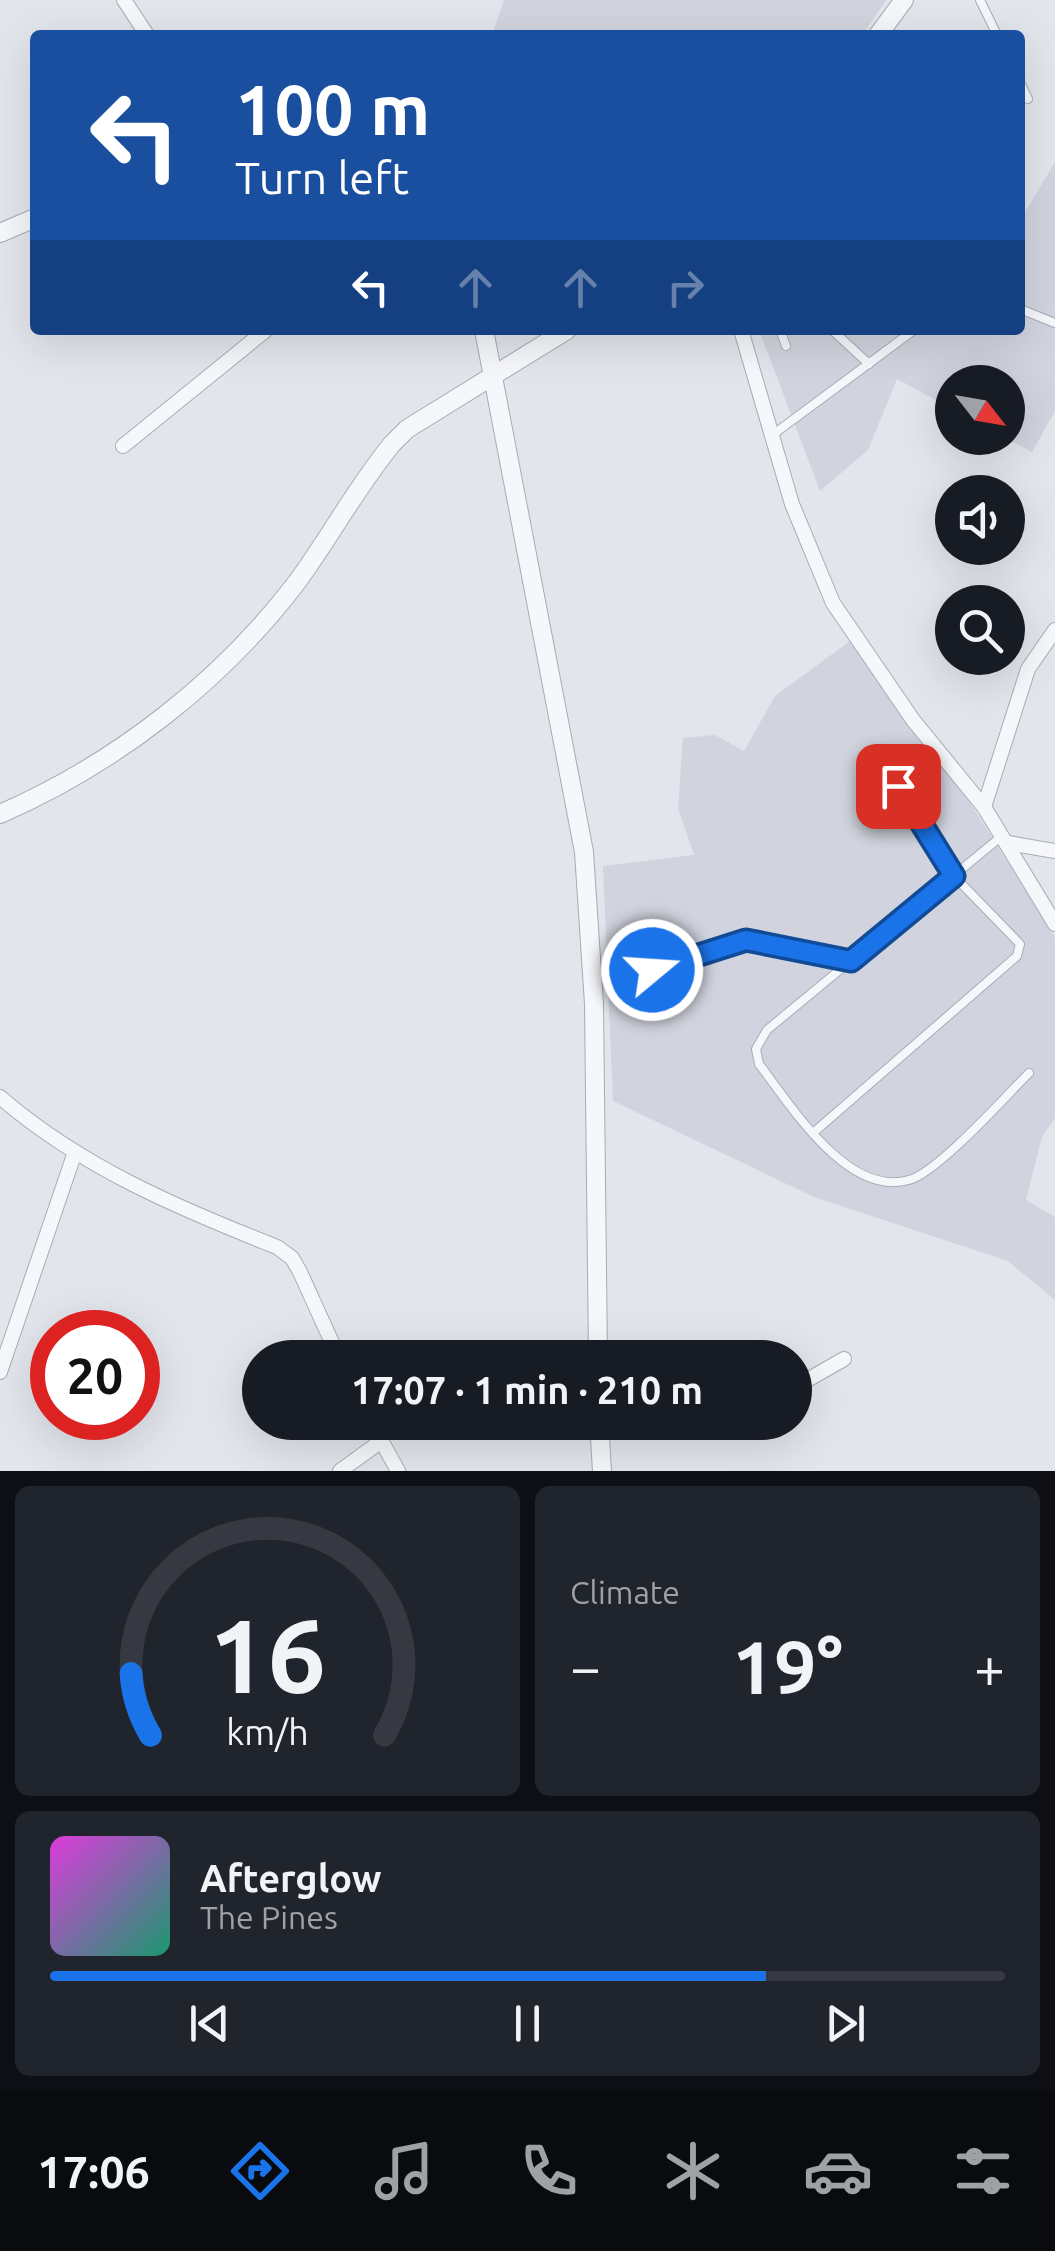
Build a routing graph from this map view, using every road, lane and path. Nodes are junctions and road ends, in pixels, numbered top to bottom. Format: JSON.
{"nodes":[{"id":1,"x":124,"y":0,"type":"edge"},
{"id":2,"x":904,"y":0,"type":"edge"},
{"id":3,"x":980,"y":0,"type":"edge"},
{"id":4,"x":144,"y":30,"type":"edge"},
{"id":5,"x":882,"y":30,"type":"edge"},
{"id":6,"x":995,"y":30,"type":"edge"},
{"id":7,"x":1025,"y":93,"type":"edge"},
{"id":8,"x":1028,"y":99,"type":"dead end"},
{"id":9,"x":30,"y":220,"type":"edge"},
{"id":10,"x":0,"y":233,"type":"edge"},
{"id":11,"x":1025,"y":311,"type":"edge"},
{"id":12,"x":1055,"y":323,"type":"edge"},
{"id":13,"x":260,"y":335,"type":"edge"},
{"id":14,"x":485,"y":335,"type":"edge"},
{"id":15,"x":559,"y":335,"type":"edge"},
{"id":16,"x":742,"y":335,"type":"edge"},
{"id":17,"x":782,"y":335,"type":"edge"},
{"id":18,"x":837,"y":335,"type":"edge"},
{"id":19,"x":907,"y":335,"type":"edge"},
{"id":20,"x":786,"y":346,"type":"dead end"},
{"id":21,"x":868,"y":364,"type":"junction"},
{"id":22,"x":491,"y":380,"type":"junction"},
{"id":23,"x":770,"y":436,"type":"junction"},
{"id":24,"x":123,"y":446,"type":"dead end"},
{"id":25,"x":1055,"y":630,"type":"edge"},
{"id":26,"x":879,"y":756,"type":"dead end"},
{"id":27,"x":984,"y":806,"type":"junction"},
{"id":28,"x":0,"y":814,"type":"edge"},
{"id":29,"x":1006,"y":839,"type":"junction"},
{"id":30,"x":1055,"y":851,"type":"edge"},
{"id":31,"x":954,"y":876,"type":"junction"},
{"id":32,"x":1055,"y":924,"type":"edge"},
{"id":33,"x":851,"y":961,"type":"junction"},
{"id":34,"x":652,"y":970,"type":"dead end"},
{"id":35,"x":1029,"y":1073,"type":"dead end"},
{"id":36,"x":0,"y":1096,"type":"edge"},
{"id":37,"x":813,"y":1133,"type":"junction"},
{"id":38,"x":75,"y":1152,"type":"junction"},
{"id":39,"x":331,"y":1340,"type":"edge"},
{"id":40,"x":598,"y":1340,"type":"edge"},
{"id":41,"x":844,"y":1360,"type":"dead end"},
{"id":42,"x":0,"y":1372,"type":"edge"},
{"id":43,"x":812,"y":1378,"type":"edge"},
{"id":44,"x":600,"y":1440,"type":"edge"},
{"id":45,"x":380,"y":1442,"type":"joint"},
{"id":46,"x":340,"y":1471,"type":"edge"},
{"id":47,"x":398,"y":1471,"type":"edge"},
{"id":48,"x":602,"y":1471,"type":"edge"}],
"edges":[{"from":1,"to":4,"type":"street"},
{"from":2,"to":5,"type":"street"},
{"from":3,"to":6,"type":"lane"},
{"from":7,"to":8,"type":"lane"},
{"from":9,"to":10,"type":"street"},
{"from":11,"to":12,"type":"lane"},
{"from":13,"to":24,"type":"street"},
{"from":14,"to":22,"type":"street"},
{"from":15,"to":22,"type":"street"},
{"from":16,"to":23,"type":"street"},
{"from":17,"to":20,"type":"lane"},
{"from":18,"to":21,"type":"lane"},
{"from":19,"to":21,"type":"lane"},
{"from":21,"to":23,"type":"lane"},
{"from":22,"to":28,"type":"street"},
{"from":22,"to":40,"type":"street"},
{"from":23,"to":27,"type":"street"},
{"from":25,"to":27,"type":"street"},
{"from":26,"to":31,"type":"lane"},
{"from":27,"to":29,"type":"street"},
{"from":29,"to":30,"type":"street"},
{"from":29,"to":31,"type":"lane"},
{"from":29,"to":32,"type":"street"},
{"from":31,"to":33,"type":"lane"},
{"from":31,"to":37,"type":"lane"},
{"from":33,"to":34,"type":"lane"},
{"from":33,"to":37,"type":"lane"},
{"from":35,"to":37,"type":"lane"},
{"from":36,"to":38,"type":"street"},
{"from":38,"to":39,"type":"street"},
{"from":38,"to":42,"type":"street"},
{"from":41,"to":43,"type":"street"},
{"from":44,"to":48,"type":"street"},
{"from":45,"to":46,"type":"street"},
{"from":45,"to":47,"type":"street"}]}
